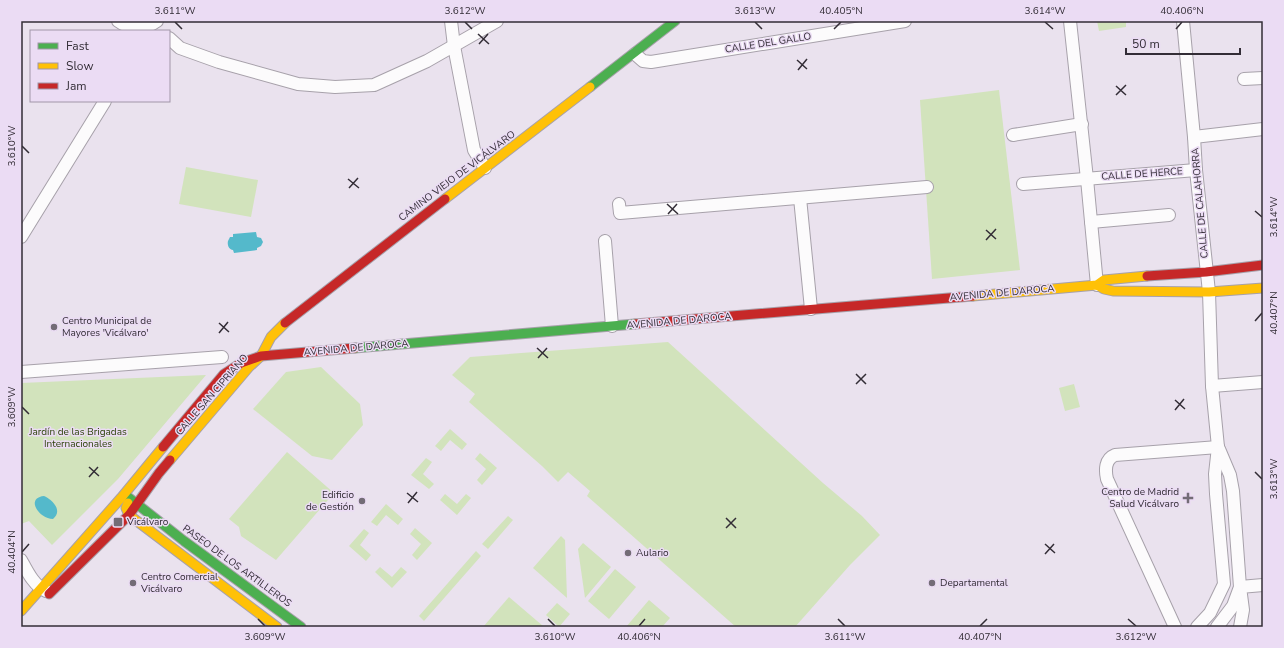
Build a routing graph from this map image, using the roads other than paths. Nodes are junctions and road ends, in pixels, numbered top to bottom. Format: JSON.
{"nodes":[{"id":1,"x":118,"y":21,"type":"edge"},
{"id":2,"x":158,"y":21,"type":"edge"},
{"id":3,"x":451,"y":21,"type":"edge"},
{"id":4,"x":497,"y":21,"type":"edge"},
{"id":5,"x":675,"y":21,"type":"edge"},
{"id":6,"x":905,"y":21,"type":"edge"},
{"id":7,"x":1070,"y":21,"type":"edge"},
{"id":8,"x":1183,"y":21,"type":"edge"},
{"id":9,"x":141,"y":29,"type":"edge"},
{"id":10,"x":164,"y":30,"type":"edge"},
{"id":11,"x":170,"y":39,"type":"edge"},
{"id":12,"x":454,"y":46,"type":"junction"},
{"id":13,"x":635,"y":54,"type":"junction"},
{"id":14,"x":1263,"y":78,"type":"edge"},
{"id":15,"x":1244,"y":79,"type":"dead end"},
{"id":16,"x":104,"y":102,"type":"edge"},
{"id":17,"x":1082,"y":124,"type":"junction"},
{"id":18,"x":1263,"y":129,"type":"edge"},
{"id":19,"x":1013,"y":135,"type":"dead end"},
{"id":20,"x":1194,"y":137,"type":"junction"},
{"id":21,"x":486,"y":168,"type":"junction"},
{"id":22,"x":1196,"y":170,"type":"junction"},
{"id":23,"x":1087,"y":179,"type":"junction"},
{"id":24,"x":1023,"y":184,"type":"dead end"},
{"id":25,"x":927,"y":187,"type":"dead end"},
{"id":26,"x":800,"y":198,"type":"junction"},
{"id":27,"x":619,"y":204,"type":"dead end"},
{"id":28,"x":1169,"y":215,"type":"dead end"},
{"id":29,"x":1091,"y":222,"type":"junction"},
{"id":30,"x":23,"y":231,"type":"edge"},
{"id":31,"x":605,"y":241,"type":"dead end"},
{"id":32,"x":1263,"y":265,"type":"edge"},
{"id":33,"x":1206,"y":272,"type":"junction"},
{"id":34,"x":1097,"y":285,"type":"junction"},
{"id":35,"x":1263,"y":288,"type":"edge"},
{"id":36,"x":1209,"y":292,"type":"junction"},
{"id":37,"x":811,"y":309,"type":"junction"},
{"id":38,"x":612,"y":326,"type":"junction"},
{"id":39,"x":261,"y":356,"type":"junction"},
{"id":40,"x":222,"y":357,"type":"dead end"},
{"id":41,"x":21,"y":372,"type":"edge"},
{"id":42,"x":1263,"y":382,"type":"edge"},
{"id":43,"x":1212,"y":386,"type":"junction"},
{"id":44,"x":1218,"y":447,"type":"junction"},
{"id":45,"x":129,"y":500,"type":"junction"},
{"id":46,"x":129,"y":515,"type":"junction"},
{"id":47,"x":21,"y":560,"type":"edge"},
{"id":48,"x":1263,"y":585,"type":"edge"},
{"id":49,"x":1240,"y":587,"type":"junction"},
{"id":50,"x":41,"y":588,"type":"junction"},
{"id":51,"x":54,"y":590,"type":"junction"},
{"id":52,"x":21,"y":611,"type":"edge"},
{"id":53,"x":21,"y":619,"type":"edge"},
{"id":54,"x":277,"y":627,"type":"edge"},
{"id":55,"x":301,"y":627,"type":"edge"},
{"id":56,"x":1175,"y":627,"type":"edge"},
{"id":57,"x":1197,"y":627,"type":"edge"},
{"id":58,"x":1217,"y":627,"type":"edge"},
{"id":59,"x":1240,"y":627,"type":"edge"}],
"edges":[{"from":1,"to":9,"type":"street"},
{"from":2,"to":9,"type":"street"},
{"from":2,"to":10,"type":"street"},
{"from":3,"to":12,"type":"street"},
{"from":4,"to":12,"type":"street"},
{"from":5,"to":13,"type":"street","name":"CAMINO VIEJO DE VICÁLVARO"},
{"from":6,"to":13,"type":"street","name":"CALLE DEL GALLO"},
{"from":7,"to":17,"type":"street","name":"CALLE DE HERCE"},
{"from":8,"to":20,"type":"street","name":"CALLE DE CALAHORRA"},
{"from":11,"to":12,"type":"street"},
{"from":12,"to":21,"type":"street"},
{"from":13,"to":21,"type":"street","name":"CAMINO VIEJO DE VICÁLVARO"},
{"from":14,"to":15,"type":"street"},
{"from":16,"to":30,"type":"street"},
{"from":17,"to":19,"type":"street"},
{"from":17,"to":23,"type":"street","name":"CALLE DE HERCE"},
{"from":18,"to":20,"type":"street"},
{"from":20,"to":22,"type":"street","name":"CALLE DE CALAHORRA"},
{"from":21,"to":39,"type":"street","name":"CAMINO VIEJO DE VICÁLVARO"},
{"from":22,"to":23,"type":"street","name":"CALLE DE HERCE"},
{"from":22,"to":33,"type":"street","name":"CALLE DE CALAHORRA"},
{"from":23,"to":24,"type":"street","name":"CALLE DE HERCE"},
{"from":23,"to":29,"type":"street","name":"CALLE DE HERCE"},
{"from":25,"to":26,"type":"street"},
{"from":26,"to":27,"type":"street"},
{"from":26,"to":37,"type":"street"},
{"from":28,"to":29,"type":"street"},
{"from":29,"to":34,"type":"street","name":"CALLE DE HERCE"},
{"from":31,"to":38,"type":"street"},
{"from":32,"to":33,"type":"street","name":"AVENIDA DE DAROCA"},
{"from":33,"to":34,"type":"street","name":"AVENIDA DE DAROCA"},
{"from":33,"to":36,"type":"street","name":"CALLE DE CALAHORRA"},
{"from":34,"to":36,"type":"street","name":"AVENIDA DE DAROCA"},
{"from":34,"to":37,"type":"street","name":"AVENIDA DE DAROCA"},
{"from":35,"to":36,"type":"street","name":"AVENIDA DE DAROCA"},
{"from":36,"to":43,"type":"street","name":"CALLE DE CALAHORRA"},
{"from":37,"to":38,"type":"street","name":"AVENIDA DE DAROCA"},
{"from":38,"to":39,"type":"street","name":"AVENIDA DE DAROCA"},
{"from":39,"to":45,"type":"street","name":"CALLE SAN CIPRIANO"},
{"from":39,"to":45,"type":"street","name":"CALLE SAN CIPRIANO"},
{"from":40,"to":41,"type":"street"},
{"from":42,"to":43,"type":"street"},
{"from":43,"to":44,"type":"street","name":"CALLE DE CALAHORRA"},
{"from":44,"to":49,"type":"street","name":"CALLE DE CALAHORRA"},
{"from":44,"to":56,"type":"street"},
{"from":44,"to":57,"type":"street","name":"CALLE DE CALAHORRA"},
{"from":45,"to":46,"type":"street"},
{"from":45,"to":50,"type":"street","name":"CALLE SAN CIPRIANO"},
{"from":45,"to":55,"type":"street","name":"PASEO DE LOS ARTILLEROS"},
{"from":46,"to":51,"type":"street"},
{"from":46,"to":54,"type":"street"},
{"from":47,"to":50,"type":"street"},
{"from":48,"to":49,"type":"street"},
{"from":49,"to":58,"type":"street","name":"CALLE DE CALAHORRA"},
{"from":49,"to":59,"type":"street","name":"CALLE DE CALAHORRA"},
{"from":50,"to":51,"type":"street"},
{"from":50,"to":52,"type":"street","name":"CALLE SAN CIPRIANO"},
{"from":51,"to":53,"type":"street"}]}
